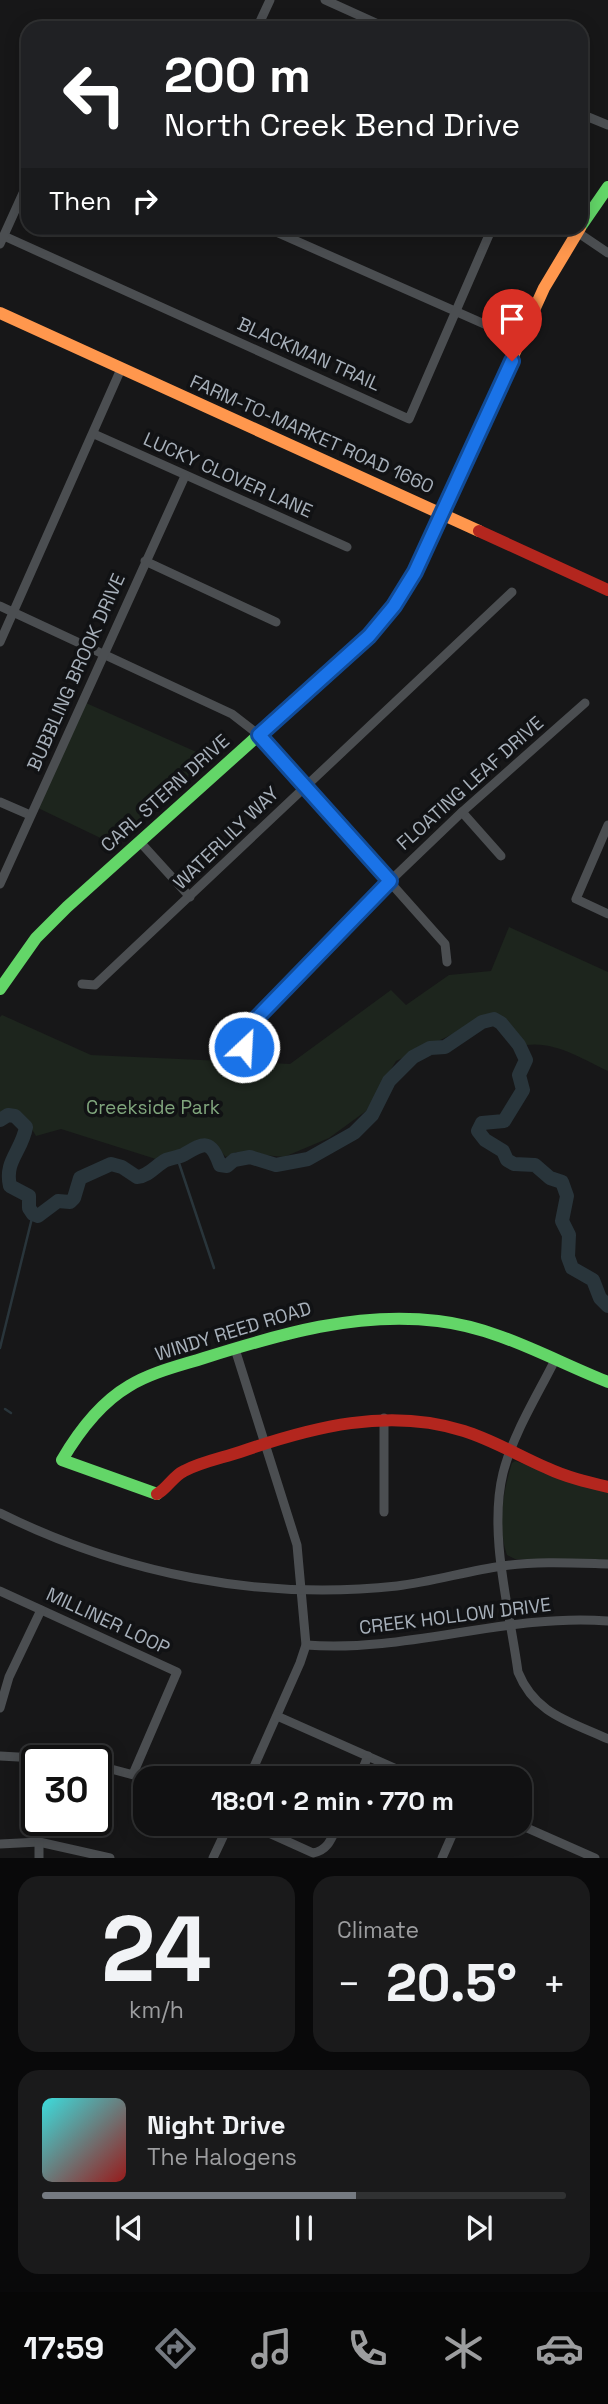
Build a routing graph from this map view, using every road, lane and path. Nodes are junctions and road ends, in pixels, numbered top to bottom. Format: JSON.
{"nodes":[{"id":1,"x":270,"y":0,"type":"edge"},
{"id":2,"x":326,"y":0,"type":"edge"},
{"id":3,"x":260,"y":21,"type":"edge"},
{"id":4,"x":372,"y":21,"type":"edge"},
{"id":5,"x":588,"y":117,"type":"edge"},
{"id":6,"x":608,"y":125,"type":"edge"},
{"id":7,"x":608,"y":187,"type":"edge"},
{"id":8,"x":21,"y":198,"type":"edge"},
{"id":9,"x":588,"y":215,"type":"edge"},
{"id":10,"x":283,"y":235,"type":"edge"},
{"id":11,"x":489,"y":235,"type":"edge"},
{"id":12,"x":575,"y":235,"type":"edge"},
{"id":13,"x":587,"y":235,"type":"edge"},
{"id":14,"x":2,"y":240,"type":"edge"},
{"id":15,"x":608,"y":253,"type":"edge"},
{"id":16,"x":455,"y":310,"type":"junction"},
{"id":17,"x":0,"y":313,"type":"edge"},
{"id":18,"x":522,"y":338,"type":"junction"},
{"id":19,"x":121,"y":369,"type":"junction"},
{"id":20,"x":94,"y":434,"type":"junction"},
{"id":21,"x":185,"y":476,"type":"junction"},
{"id":22,"x":442,"y":513,"type":"junction"},
{"id":23,"x":348,"y":547,"type":"dead end"},
{"id":24,"x":145,"y":561,"type":"junction"},
{"id":25,"x":608,"y":590,"type":"edge"},
{"id":26,"x":512,"y":592,"type":"dead end"},
{"id":27,"x":0,"y":606,"type":"edge"},
{"id":28,"x":14,"y":611,"type":"junction"},
{"id":29,"x":276,"y":622,"type":"dead end"},
{"id":30,"x":0,"y":642,"type":"edge"},
{"id":31,"x":104,"y":653,"type":"junction"},
{"id":32,"x":585,"y":703,"type":"dead end"},
{"id":33,"x":259,"y":735,"type":"junction"},
{"id":34,"x":306,"y":787,"type":"junction"},
{"id":35,"x":0,"y":802,"type":"edge"},
{"id":36,"x":462,"y":812,"type":"junction"},
{"id":37,"x":30,"y":815,"type":"junction"},
{"id":38,"x":608,"y":825,"type":"edge"},
{"id":39,"x":140,"y":842,"type":"junction"},
{"id":40,"x":500,"y":856,"type":"dead end"},
{"id":41,"x":390,"y":881,"type":"junction"},
{"id":42,"x":0,"y":884,"type":"edge"},
{"id":43,"x":190,"y":897,"type":"junction"},
{"id":44,"x":608,"y":914,"type":"edge"},
{"id":45,"x":447,"y":962,"type":"dead end"},
{"id":46,"x":82,"y":984,"type":"dead end"},
{"id":47,"x":0,"y":989,"type":"edge"},
{"id":48,"x":244,"y":1047,"type":"dead end"},
{"id":49,"x":235,"y":1349,"type":"junction"},
{"id":50,"x":555,"y":1360,"type":"junction"},
{"id":51,"x":608,"y":1382,"type":"edge"},
{"id":52,"x":384,"y":1418,"type":"junction"},
{"id":53,"x":265,"y":1444,"type":"junction"},
{"id":54,"x":511,"y":1450,"type":"junction"},
{"id":55,"x":608,"y":1487,"type":"edge"},
{"id":56,"x":384,"y":1512,"type":"dead end"},
{"id":57,"x":0,"y":1513,"type":"edge"},
{"id":58,"x":608,"y":1564,"type":"edge"},
{"id":59,"x":503,"y":1566,"type":"junction"},
{"id":60,"x":301,"y":1589,"type":"junction"},
{"id":61,"x":0,"y":1591,"type":"edge"},
{"id":62,"x":41,"y":1610,"type":"junction"},
{"id":63,"x":608,"y":1621,"type":"edge"},
{"id":64,"x":512,"y":1623,"type":"junction"},
{"id":65,"x":306,"y":1646,"type":"junction"},
{"id":66,"x":0,"y":1707,"type":"edge"},
{"id":67,"x":277,"y":1716,"type":"junction"},
{"id":68,"x":608,"y":1739,"type":"edge"},
{"id":69,"x":0,"y":1756,"type":"edge"},
{"id":70,"x":368,"y":1756,"type":"junction"},
{"id":71,"x":21,"y":1757,"type":"edge"},
{"id":72,"x":136,"y":1766,"type":"edge"},
{"id":73,"x":254,"y":1766,"type":"edge"},
{"id":74,"x":364,"y":1766,"type":"edge"},
{"id":75,"x":390,"y":1766,"type":"edge"},
{"id":76,"x":112,"y":1769,"type":"edge"},
{"id":77,"x":133,"y":1774,"type":"edge"},
{"id":78,"x":532,"y":1830,"type":"edge"},
{"id":79,"x":223,"y":1836,"type":"edge"},
{"id":80,"x":275,"y":1836,"type":"edge"},
{"id":81,"x":333,"y":1836,"type":"edge"},
{"id":82,"x":452,"y":1836,"type":"edge"},
{"id":83,"x":39,"y":1842,"type":"junction"},
{"id":84,"x":0,"y":1844,"type":"edge"},
{"id":85,"x":38,"y":1858,"type":"edge"},
{"id":86,"x":110,"y":1858,"type":"edge"},
{"id":87,"x":213,"y":1858,"type":"edge"},
{"id":88,"x":442,"y":1858,"type":"edge"},
{"id":89,"x":595,"y":1858,"type":"edge"}],
"edges":[{"from":1,"to":3,"type":"street"},
{"from":2,"to":4,"type":"street"},
{"from":5,"to":6,"type":"street"},
{"from":7,"to":9,"type":"street","name":"CARL STERN DRIVE"},
{"from":8,"to":14,"type":"street"},
{"from":10,"to":16,"type":"street"},
{"from":11,"to":16,"type":"street","name":"BLACKMAN TRAIL"},
{"from":12,"to":18,"type":"street","name":"CARL STERN DRIVE"},
{"from":13,"to":15,"type":"street"},
{"from":14,"to":16,"type":"street","name":"BLACKMAN TRAIL"},
{"from":16,"to":18,"type":"street"},
{"from":17,"to":19,"type":"street","name":"FARM-TO-MARKET ROAD 1660"},
{"from":18,"to":22,"type":"street","name":"CARL STERN DRIVE"},
{"from":19,"to":20,"type":"street"},
{"from":19,"to":22,"type":"street","name":"FARM-TO-MARKET ROAD 1660"},
{"from":20,"to":21,"type":"street","name":"LUCKY CLOVER LANE"},
{"from":20,"to":28,"type":"street"},
{"from":21,"to":23,"type":"street","name":"LUCKY CLOVER LANE"},
{"from":21,"to":24,"type":"street","name":"BUBBLING BROOK DRIVE"},
{"from":22,"to":25,"type":"street","name":"FARM-TO-MARKET ROAD 1660"},
{"from":22,"to":33,"type":"street","name":"CARL STERN DRIVE"},
{"from":24,"to":29,"type":"street"},
{"from":24,"to":31,"type":"street","name":"BUBBLING BROOK DRIVE"},
{"from":26,"to":34,"type":"street","name":"WATERLILY WAY"},
{"from":27,"to":28,"type":"street"},
{"from":28,"to":30,"type":"street"},
{"from":28,"to":31,"type":"street"},
{"from":31,"to":33,"type":"street"},
{"from":31,"to":37,"type":"street","name":"BUBBLING BROOK DRIVE"},
{"from":32,"to":36,"type":"street","name":"FLOATING LEAF DRIVE"},
{"from":33,"to":34,"type":"street"},
{"from":33,"to":39,"type":"street","name":"CARL STERN DRIVE"},
{"from":34,"to":41,"type":"street"},
{"from":34,"to":43,"type":"street","name":"WATERLILY WAY"},
{"from":35,"to":37,"type":"street"},
{"from":36,"to":40,"type":"street"},
{"from":36,"to":41,"type":"street","name":"FLOATING LEAF DRIVE"},
{"from":37,"to":42,"type":"street","name":"BUBBLING BROOK DRIVE"},
{"from":38,"to":44,"type":"street"},
{"from":39,"to":43,"type":"street"},
{"from":39,"to":47,"type":"street","name":"CARL STERN DRIVE"},
{"from":41,"to":45,"type":"street"},
{"from":41,"to":48,"type":"street","name":"FLOATING LEAF DRIVE"},
{"from":43,"to":46,"type":"street","name":"WATERLILY WAY"},
{"from":49,"to":50,"type":"street","name":"WINDY REED ROAD"},
{"from":49,"to":53,"type":"street"},
{"from":49,"to":53,"type":"street","name":"WINDY REED ROAD"},
{"from":50,"to":51,"type":"street","name":"WINDY REED ROAD"},
{"from":50,"to":54,"type":"street"},
{"from":52,"to":53,"type":"street"},
{"from":52,"to":54,"type":"street"},
{"from":52,"to":56,"type":"street"},
{"from":53,"to":60,"type":"street"},
{"from":54,"to":55,"type":"street"},
{"from":54,"to":59,"type":"street"},
{"from":57,"to":60,"type":"street"},
{"from":58,"to":59,"type":"street"},
{"from":59,"to":60,"type":"street"},
{"from":59,"to":64,"type":"street"},
{"from":60,"to":65,"type":"street"},
{"from":61,"to":62,"type":"street","name":"MILLINER LOOP"},
{"from":62,"to":66,"type":"street"},
{"from":62,"to":72,"type":"street","name":"MILLINER LOOP"},
{"from":63,"to":64,"type":"street","name":"CREEK HOLLOW DRIVE"},
{"from":64,"to":65,"type":"street","name":"CREEK HOLLOW DRIVE"},
{"from":64,"to":68,"type":"street"},
{"from":65,"to":67,"type":"street"},
{"from":67,"to":70,"type":"street"},
{"from":67,"to":73,"type":"street"},
{"from":69,"to":71,"type":"street"},
{"from":70,"to":74,"type":"street"},
{"from":70,"to":75,"type":"street"},
{"from":76,"to":77,"type":"street"},
{"from":78,"to":89,"type":"street"},
{"from":79,"to":87,"type":"street"},
{"from":80,"to":81,"type":"street"},
{"from":82,"to":88,"type":"street"},
{"from":83,"to":84,"type":"street"},
{"from":83,"to":85,"type":"street"},
{"from":83,"to":86,"type":"street"}]}
